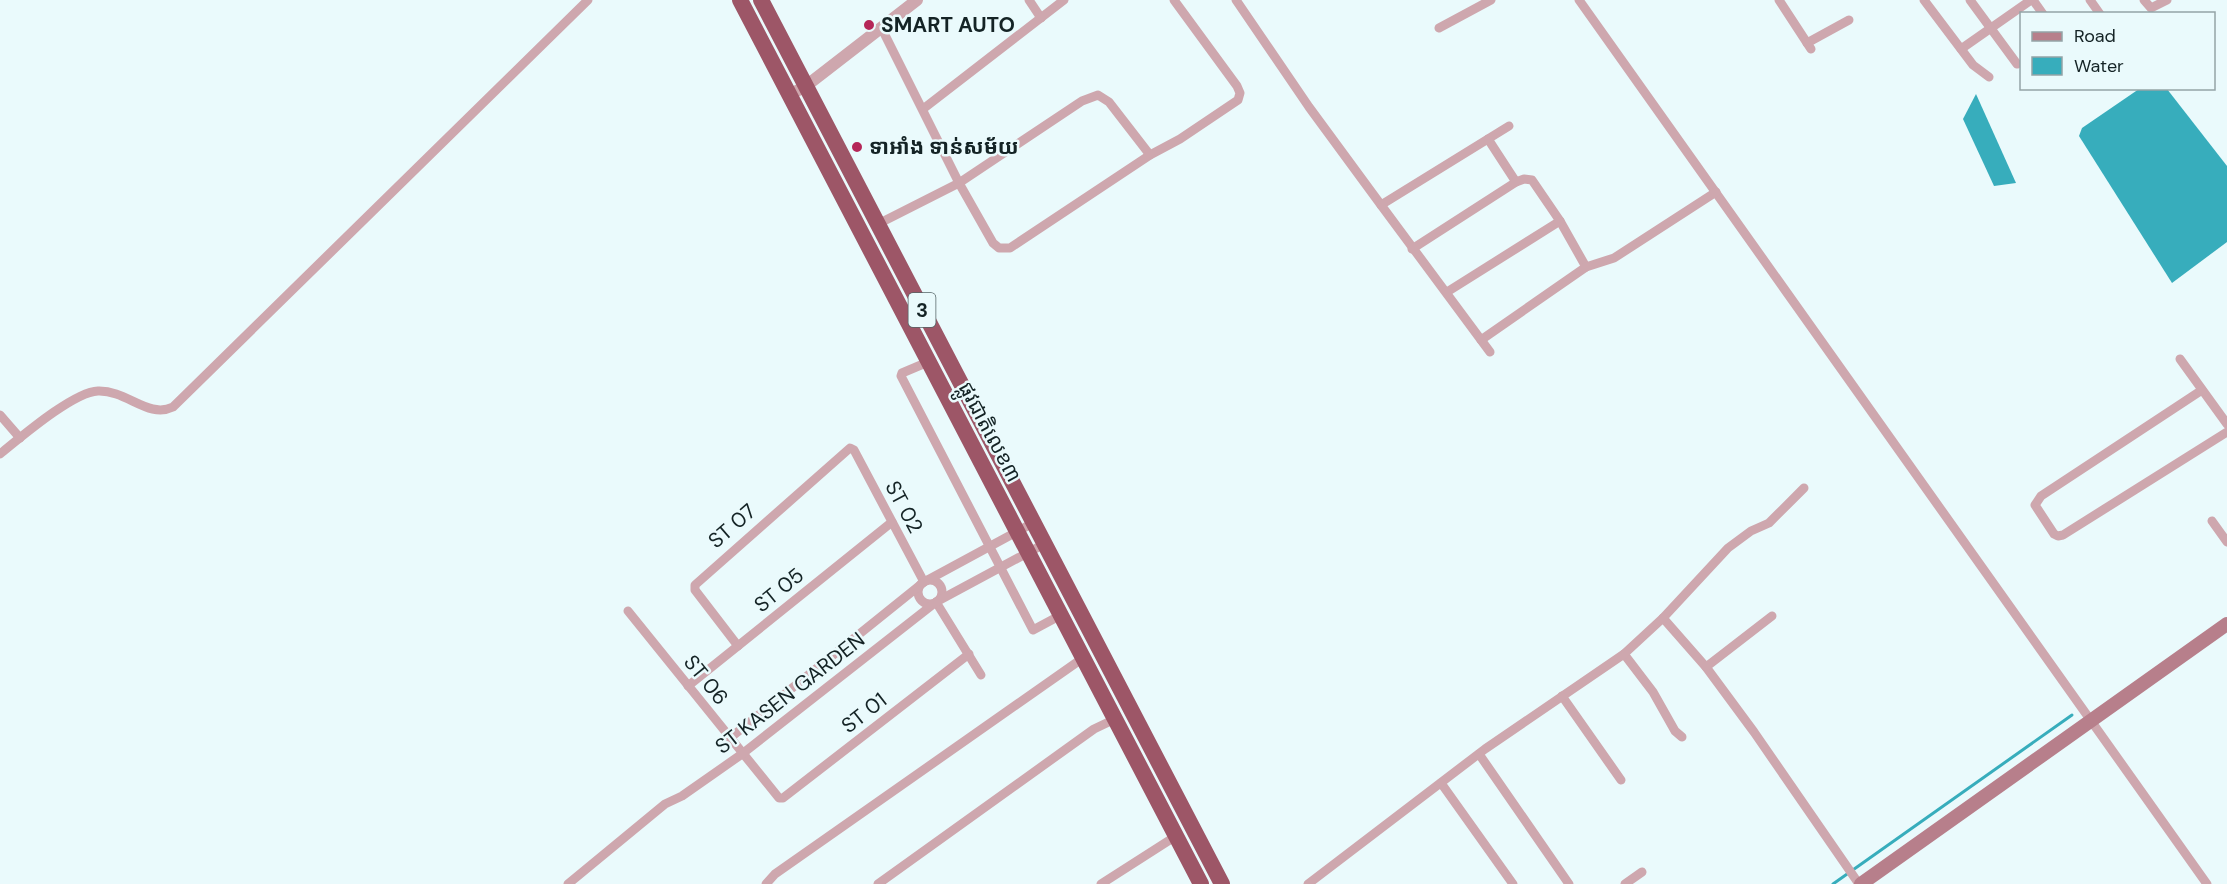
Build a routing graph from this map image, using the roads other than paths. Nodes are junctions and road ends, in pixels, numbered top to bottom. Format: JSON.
{"nodes":[{"id":1,"x":588,"y":0,"type":"edge"},
{"id":2,"x":740,"y":0,"type":"edge"},
{"id":3,"x":761,"y":0,"type":"edge"},
{"id":4,"x":917,"y":0,"type":"edge"},
{"id":5,"x":1029,"y":0,"type":"edge"},
{"id":6,"x":1064,"y":0,"type":"edge"},
{"id":7,"x":1174,"y":0,"type":"edge"},
{"id":8,"x":1236,"y":0,"type":"edge"},
{"id":9,"x":1491,"y":0,"type":"edge"},
{"id":10,"x":1579,"y":0,"type":"edge"},
{"id":11,"x":1779,"y":0,"type":"edge"},
{"id":12,"x":1924,"y":0,"type":"edge"},
{"id":13,"x":1970,"y":0,"type":"edge"},
{"id":14,"x":2032,"y":0,"type":"edge"},
{"id":15,"x":2144,"y":0,"type":"edge"},
{"id":16,"x":2167,"y":0,"type":"edge"},
{"id":17,"x":2041,"y":12,"type":"edge"},
{"id":18,"x":1041,"y":18,"type":"junction"},
{"id":19,"x":1850,"y":20,"type":"dead end"},
{"id":20,"x":881,"y":27,"type":"junction"},
{"id":21,"x":1439,"y":28,"type":"dead end"},
{"id":22,"x":1991,"y":29,"type":"junction"},
{"id":23,"x":1961,"y":49,"type":"junction"},
{"id":24,"x":2017,"y":64,"type":"dead end"},
{"id":25,"x":1989,"y":77,"type":"dead end"},
{"id":26,"x":806,"y":86,"type":"junction"},
{"id":27,"x":789,"y":95,"type":"junction"},
{"id":28,"x":923,"y":109,"type":"junction"},
{"id":29,"x":1509,"y":126,"type":"dead end"},
{"id":30,"x":1488,"y":139,"type":"junction"},
{"id":31,"x":1150,"y":155,"type":"junction"},
{"id":32,"x":1516,"y":182,"type":"junction"},
{"id":33,"x":959,"y":183,"type":"junction"},
{"id":34,"x":1716,"y":192,"type":"junction"},
{"id":35,"x":1381,"y":205,"type":"junction"},
{"id":36,"x":1560,"y":221,"type":"junction"},
{"id":37,"x":878,"y":224,"type":"junction"},
{"id":38,"x":1412,"y":249,"type":"junction"},
{"id":39,"x":1586,"y":267,"type":"junction"},
{"id":40,"x":1447,"y":292,"type":"junction"},
{"id":41,"x":1481,"y":340,"type":"junction"},
{"id":42,"x":1490,"y":352,"type":"dead end"},
{"id":43,"x":2180,"y":359,"type":"dead end"},
{"id":44,"x":928,"y":362,"type":"junction"},
{"id":45,"x":2202,"y":390,"type":"junction"},
{"id":46,"x":0,"y":415,"type":"edge"},
{"id":47,"x":2227,"y":424,"type":"edge"},
{"id":48,"x":2227,"y":432,"type":"edge"},
{"id":49,"x":20,"y":438,"type":"junction"},
{"id":50,"x":852,"y":448,"type":"joint"},
{"id":51,"x":0,"y":454,"type":"edge"},
{"id":52,"x":1804,"y":488,"type":"dead end"},
{"id":53,"x":2212,"y":520,"type":"dead end"},
{"id":54,"x":892,"y":522,"type":"junction"},
{"id":55,"x":1033,"y":524,"type":"junction"},
{"id":56,"x":1017,"y":532,"type":"junction"},
{"id":57,"x":2227,"y":542,"type":"edge"},
{"id":58,"x":1044,"y":544,"type":"junction"},
{"id":59,"x":988,"y":548,"type":"junction"},
{"id":60,"x":1028,"y":553,"type":"junction"},
{"id":61,"x":1000,"y":568,"type":"junction"},
{"id":62,"x":924,"y":582,"type":"junction"},
{"id":63,"x":936,"y":602,"type":"junction"},
{"id":64,"x":628,"y":611,"type":"dead end"},
{"id":65,"x":1060,"y":615,"type":"junction"},
{"id":66,"x":1772,"y":616,"type":"dead end"},
{"id":67,"x":1663,"y":618,"type":"junction"},
{"id":68,"x":2227,"y":624,"type":"edge"},
{"id":69,"x":738,"y":646,"type":"junction"},
{"id":70,"x":969,"y":654,"type":"junction"},
{"id":71,"x":1624,"y":654,"type":"junction"},
{"id":72,"x":1083,"y":658,"type":"junction"},
{"id":73,"x":1706,"y":667,"type":"junction"},
{"id":74,"x":981,"y":675,"type":"dead end"},
{"id":75,"x":688,"y":686,"type":"junction"},
{"id":76,"x":1562,"y":696,"type":"junction"},
{"id":77,"x":1115,"y":719,"type":"junction"},
{"id":78,"x":2091,"y":721,"type":"junction"},
{"id":79,"x":1682,"y":737,"type":"dead end"},
{"id":80,"x":729,"y":738,"type":"junction"},
{"id":81,"x":742,"y":754,"type":"junction"},
{"id":82,"x":1479,"y":754,"type":"junction"},
{"id":83,"x":1621,"y":780,"type":"dead end"},
{"id":84,"x":1441,"y":783,"type":"junction"},
{"id":85,"x":779,"y":798,"type":"joint"},
{"id":86,"x":1176,"y":836,"type":"junction"},
{"id":87,"x":1642,"y":872,"type":"dead end"},
{"id":88,"x":1855,"y":878,"type":"edge"},
{"id":89,"x":568,"y":884,"type":"edge"},
{"id":90,"x":766,"y":884,"type":"edge"},
{"id":91,"x":878,"y":884,"type":"edge"},
{"id":92,"x":1101,"y":884,"type":"edge"},
{"id":93,"x":1201,"y":884,"type":"edge"},
{"id":94,"x":1222,"y":884,"type":"edge"},
{"id":95,"x":1308,"y":884,"type":"edge"},
{"id":96,"x":1514,"y":884,"type":"edge"},
{"id":97,"x":1569,"y":884,"type":"edge"},
{"id":98,"x":1625,"y":884,"type":"edge"},
{"id":99,"x":2207,"y":884,"type":"edge"}],
"edges":[{"from":1,"to":49,"type":"street"},
{"from":2,"to":27,"type":"highway","name":"ផ្លូវជាតិលេខ៣","number":"3"},
{"from":3,"to":26,"type":"highway","name":"ផ្លូវជាតិលេខ៣","number":"3"},
{"from":4,"to":20,"type":"street"},
{"from":5,"to":18,"type":"street"},
{"from":6,"to":18,"type":"street"},
{"from":7,"to":31,"type":"street"},
{"from":8,"to":35,"type":"street"},
{"from":9,"to":21,"type":"street"},
{"from":10,"to":34,"type":"street"},
{"from":11,"to":19,"type":"street"},
{"from":12,"to":23,"type":"street"},
{"from":13,"to":22,"type":"street"},
{"from":14,"to":17,"type":"street"},
{"from":14,"to":22,"type":"street"},
{"from":15,"to":16,"type":"street"},
{"from":18,"to":28,"type":"street"},
{"from":20,"to":26,"type":"street"},
{"from":20,"to":28,"type":"street"},
{"from":22,"to":23,"type":"street"},
{"from":22,"to":24,"type":"street"},
{"from":23,"to":25,"type":"street"},
{"from":26,"to":27,"type":"street"},
{"from":26,"to":37,"type":"highway","name":"ផ្លូវជាតិលេខ៣","number":"3"},
{"from":27,"to":44,"type":"highway","name":"ផ្លូវជាតិលេខ៣","number":"3"},
{"from":28,"to":33,"type":"street"},
{"from":29,"to":30,"type":"street"},
{"from":30,"to":32,"type":"street"},
{"from":30,"to":35,"type":"street"},
{"from":31,"to":33,"type":"street"},
{"from":31,"to":33,"type":"street"},
{"from":32,"to":36,"type":"street"},
{"from":32,"to":38,"type":"street"},
{"from":33,"to":37,"type":"street"},
{"from":34,"to":39,"type":"street"},
{"from":34,"to":78,"type":"street"},
{"from":35,"to":38,"type":"street"},
{"from":36,"to":39,"type":"street"},
{"from":36,"to":40,"type":"street"},
{"from":37,"to":55,"type":"highway","name":"ផ្លូវជាតិលេខ៣","number":"3"},
{"from":38,"to":40,"type":"street"},
{"from":39,"to":41,"type":"street"},
{"from":40,"to":41,"type":"street"},
{"from":41,"to":42,"type":"street"},
{"from":43,"to":45,"type":"street"},
{"from":44,"to":56,"type":"highway","name":"ផ្លូវជាតិលេខ៣","number":"3"},
{"from":44,"to":59,"type":"street"},
{"from":45,"to":47,"type":"street"},
{"from":45,"to":48,"type":"street"},
{"from":46,"to":49,"type":"street"},
{"from":49,"to":51,"type":"street"},
{"from":50,"to":54,"type":"street","name":"ST 02"},
{"from":50,"to":69,"type":"street","name":"ST 07"},
{"from":52,"to":67,"type":"street"},
{"from":53,"to":57,"type":"street"},
{"from":54,"to":62,"type":"street","name":"ST 02"},
{"from":54,"to":69,"type":"street","name":"ST 05"},
{"from":55,"to":56,"type":"street","name":"ST KASEN GARDEN"},
{"from":55,"to":58,"type":"highway","name":"ផ្លូវជាតិលេខ៣","number":"3"},
{"from":56,"to":59,"type":"street","name":"ST KASEN GARDEN"},
{"from":56,"to":60,"type":"highway","name":"ផ្លូវជាតិលេខ៣","number":"3"},
{"from":58,"to":60,"type":"street","name":"ST KASEN GARDEN"},
{"from":58,"to":94,"type":"highway","name":"ផ្លូវជាតិលេខ៣","number":"3"},
{"from":59,"to":61,"type":"street"},
{"from":59,"to":62,"type":"street","name":"ST KASEN GARDEN"},
{"from":60,"to":61,"type":"street","name":"ST KASEN GARDEN"},
{"from":60,"to":65,"type":"highway","name":"ផ្លូវជាតិលេខ៣","number":"3"},
{"from":61,"to":63,"type":"street","name":"ST KASEN GARDEN"},
{"from":61,"to":65,"type":"street"},
{"from":62,"to":63,"type":"street"},
{"from":62,"to":63,"type":"street"},
{"from":62,"to":80,"type":"street","name":"ST KASEN GARDEN"},
{"from":63,"to":70,"type":"street"},
{"from":63,"to":81,"type":"street","name":"ST KASEN GARDEN"},
{"from":64,"to":75,"type":"street","name":"ST 06"},
{"from":65,"to":72,"type":"highway","name":"ផ្លូវជាតិលេខ៣","number":"3"},
{"from":66,"to":73,"type":"street"},
{"from":67,"to":71,"type":"street"},
{"from":67,"to":73,"type":"street"},
{"from":68,"to":78,"type":"main road"},
{"from":69,"to":75,"type":"street","name":"ST 05"},
{"from":70,"to":74,"type":"street"},
{"from":70,"to":85,"type":"street","name":"ST 01"},
{"from":71,"to":76,"type":"street"},
{"from":71,"to":79,"type":"street"},
{"from":72,"to":77,"type":"highway","name":"ផ្លូវជាតិលេខ៣","number":"3"},
{"from":72,"to":90,"type":"street"},
{"from":73,"to":88,"type":"street"},
{"from":75,"to":80,"type":"street","name":"ST 06"},
{"from":76,"to":82,"type":"street"},
{"from":76,"to":83,"type":"street"},
{"from":77,"to":86,"type":"highway","name":"ផ្លូវជាតិលេខ៣","number":"3"},
{"from":77,"to":91,"type":"street"},
{"from":78,"to":88,"type":"main road"},
{"from":78,"to":99,"type":"street"},
{"from":80,"to":81,"type":"street","name":"ST 06"},
{"from":81,"to":85,"type":"street","name":"ST 06"},
{"from":81,"to":89,"type":"street","name":"ST KASEN GARDEN"},
{"from":82,"to":84,"type":"street"},
{"from":82,"to":97,"type":"street"},
{"from":84,"to":95,"type":"street"},
{"from":84,"to":96,"type":"street"},
{"from":86,"to":92,"type":"street"},
{"from":86,"to":93,"type":"highway","name":"ផ្លូវជាតិលេខ៣","number":"3"},
{"from":87,"to":98,"type":"street"}]}
